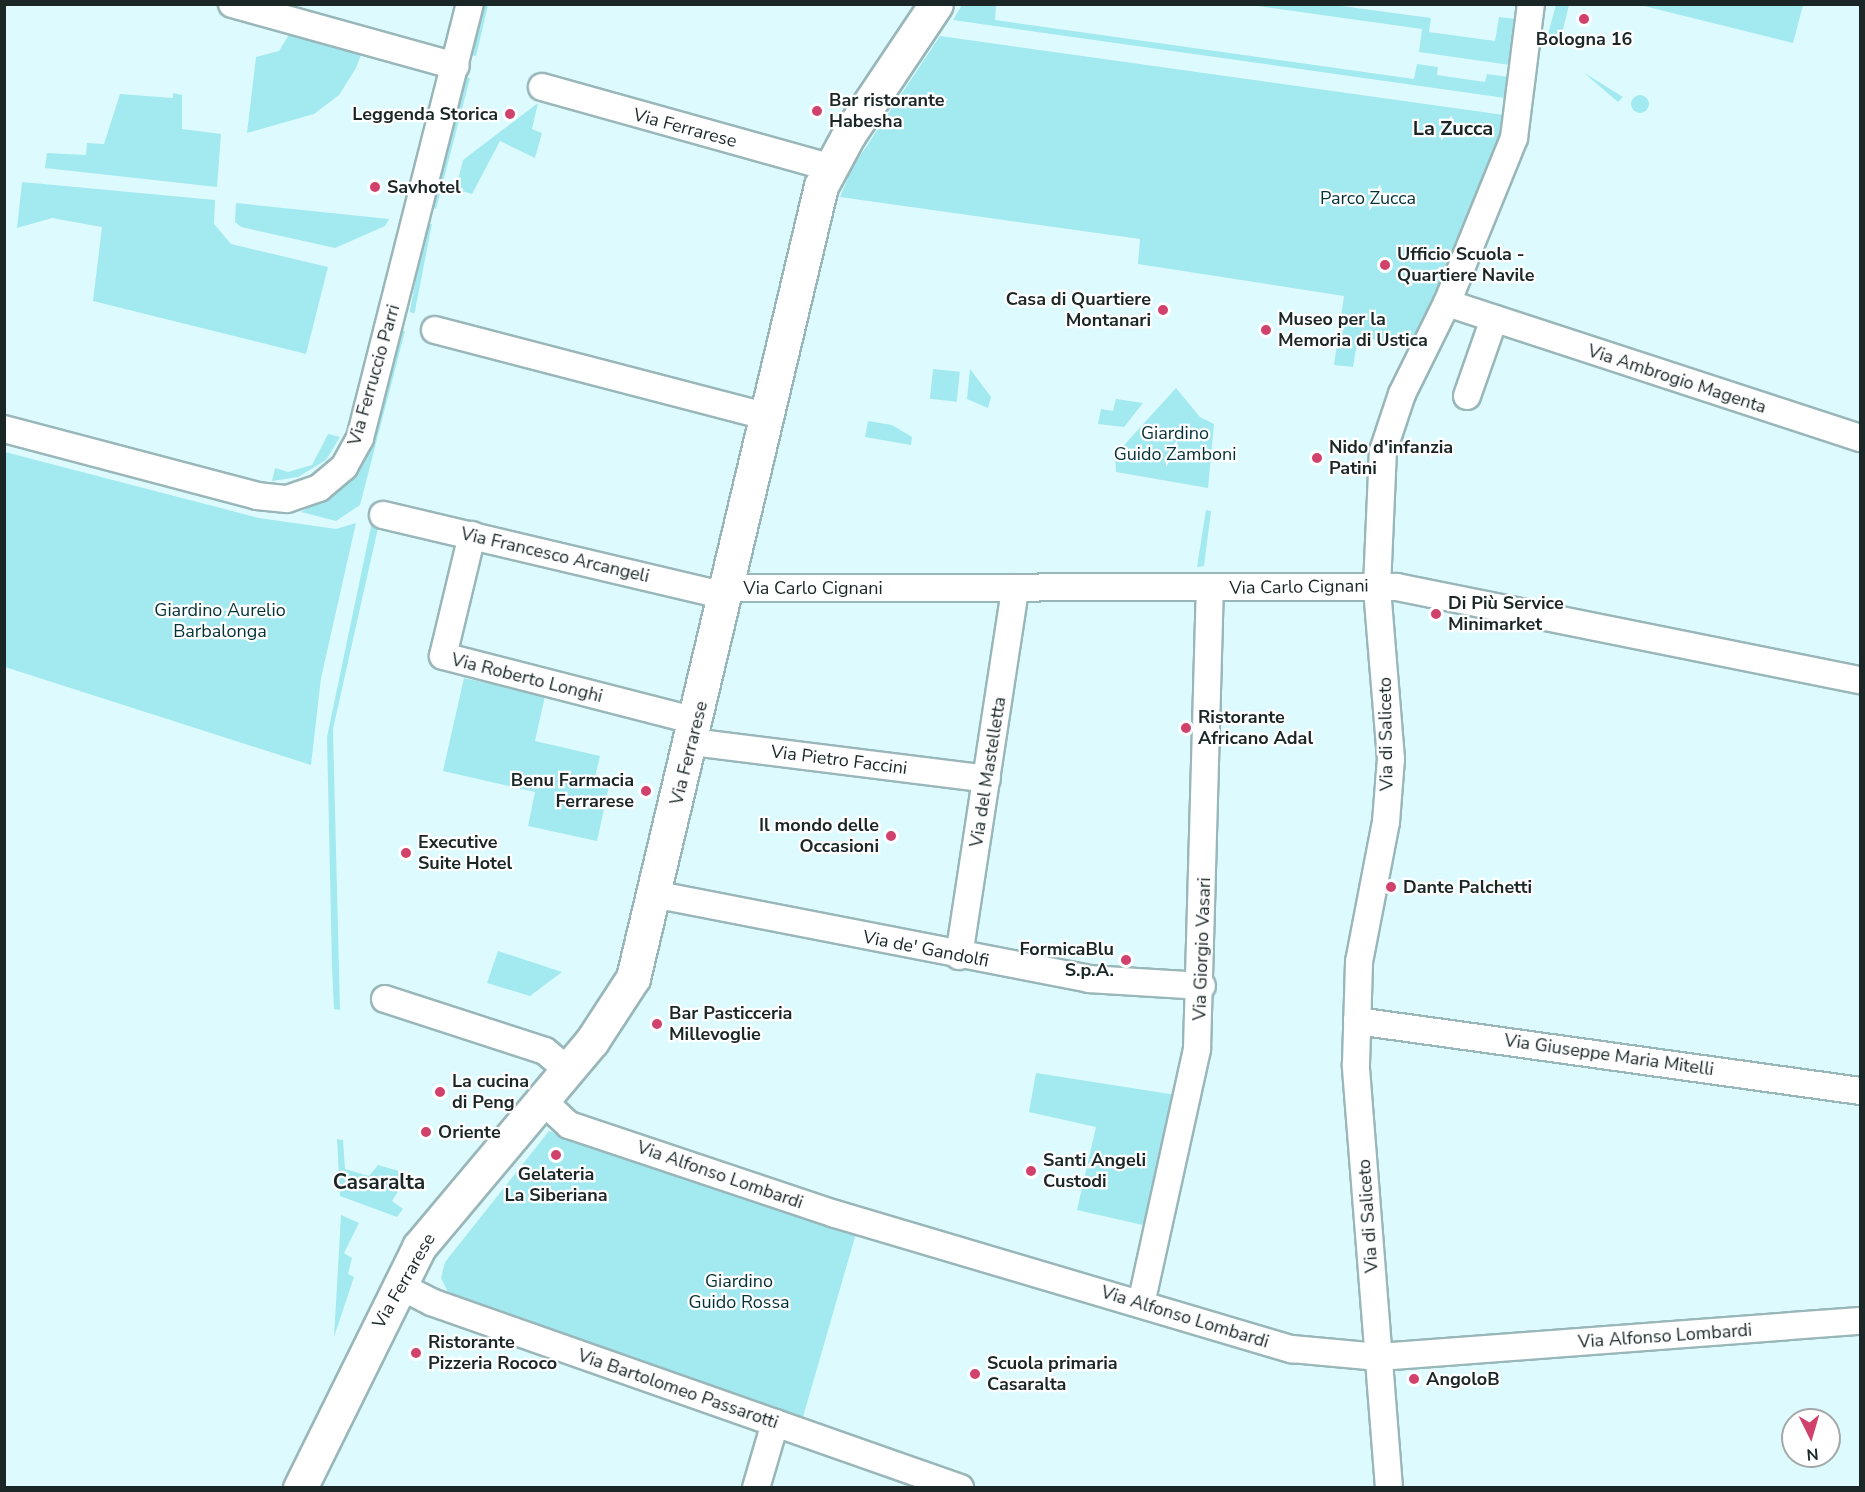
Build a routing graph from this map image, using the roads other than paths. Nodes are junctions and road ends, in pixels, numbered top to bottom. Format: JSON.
{"nodes":[{"id":1,"x":232,"y":4,"type":"edge"},
{"id":2,"x":470,"y":4,"type":"edge"},
{"id":3,"x":936,"y":4,"type":"edge"},
{"id":4,"x":1531,"y":4,"type":"edge"},
{"id":5,"x":456,"y":66,"type":"junction"},
{"id":6,"x":542,"y":87,"type":"dead end"},
{"id":7,"x":829,"y":167,"type":"junction"},
{"id":8,"x":1447,"y":303,"type":"junction"},
{"id":9,"x":1494,"y":319,"type":"junction"},
{"id":10,"x":435,"y":330,"type":"dead end"},
{"id":11,"x":1467,"y":396,"type":"dead end"},
{"id":12,"x":769,"y":417,"type":"junction"},
{"id":13,"x":4,"y":429,"type":"edge"},
{"id":14,"x":1860,"y":438,"type":"edge"},
{"id":15,"x":383,"y":515,"type":"dead end"},
{"id":16,"x":472,"y":535,"type":"junction"},
{"id":17,"x":1377,"y":587,"type":"junction"},
{"id":18,"x":1015,"y":588,"type":"junction"},
{"id":19,"x":1210,"y":588,"type":"junction"},
{"id":20,"x":727,"y":592,"type":"junction"},
{"id":21,"x":1860,"y":680,"type":"edge"},
{"id":22,"x":694,"y":732,"type":"junction"},
{"id":23,"x":987,"y":779,"type":"junction"},
{"id":24,"x":654,"y":894,"type":"junction"},
{"id":25,"x":959,"y":956,"type":"junction"},
{"id":26,"x":1202,"y":986,"type":"junction"},
{"id":27,"x":385,"y":999,"type":"dead end"},
{"id":28,"x":1357,"y":1021,"type":"junction"},
{"id":29,"x":568,"y":1070,"type":"junction"},
{"id":30,"x":1860,"y":1090,"type":"edge"},
{"id":31,"x":542,"y":1100,"type":"junction"},
{"id":32,"x":398,"y":1286,"type":"junction"},
{"id":33,"x":1141,"y":1304,"type":"junction"},
{"id":34,"x":1860,"y":1321,"type":"edge"},
{"id":35,"x":1378,"y":1357,"type":"junction"},
{"id":36,"x":775,"y":1423,"type":"junction"},
{"id":37,"x":300,"y":1488,"type":"edge"},
{"id":38,"x":756,"y":1488,"type":"edge"},
{"id":39,"x":960,"y":1488,"type":"edge"},
{"id":40,"x":1389,"y":1488,"type":"edge"}],
"edges":[{"from":1,"to":5,"type":"street"},
{"from":2,"to":5,"type":"street","name":"Via Ferruccio Parri"},
{"from":3,"to":7,"type":"main road","name":"Via Ferrarese"},
{"from":4,"to":8,"type":"street","name":"Via di Saliceto"},
{"from":5,"to":13,"type":"street","name":"Via Ferruccio Parri"},
{"from":6,"to":7,"type":"street","name":"Via Ferrarese"},
{"from":7,"to":12,"type":"main road","name":"Via Ferrarese"},
{"from":8,"to":9,"type":"street","name":"Via Ambrogio Magenta"},
{"from":8,"to":17,"type":"street","name":"Via di Saliceto"},
{"from":9,"to":11,"type":"street"},
{"from":9,"to":14,"type":"street","name":"Via Ambrogio Magenta"},
{"from":10,"to":12,"type":"street"},
{"from":12,"to":20,"type":"main road","name":"Via Ferrarese"},
{"from":15,"to":16,"type":"street","name":"Via Francesco Arcangeli"},
{"from":16,"to":20,"type":"street","name":"Via Francesco Arcangeli"},
{"from":16,"to":22,"type":"street","name":"Via Roberto Longhi"},
{"from":17,"to":19,"type":"street","name":"Via Carlo Cignani"},
{"from":17,"to":21,"type":"street","name":"Via Carlo Cignani"},
{"from":17,"to":28,"type":"street","name":"Via di Saliceto"},
{"from":18,"to":19,"type":"street","name":"Via Carlo Cignani"},
{"from":18,"to":20,"type":"street","name":"Via Carlo Cignani"},
{"from":18,"to":23,"type":"street","name":"Via del Mastelletta"},
{"from":19,"to":26,"type":"street","name":"Via Giorgio Vasari"},
{"from":20,"to":22,"type":"main road","name":"Via Ferrarese"},
{"from":22,"to":23,"type":"street","name":"Via Pietro Faccini"},
{"from":22,"to":24,"type":"main road","name":"Via Ferrarese"},
{"from":23,"to":25,"type":"street","name":"Via del Mastelletta"},
{"from":24,"to":25,"type":"street","name":"Via de' Gandolfi"},
{"from":24,"to":29,"type":"main road","name":"Via Ferrarese"},
{"from":25,"to":26,"type":"street","name":"Via de' Gandolfi"},
{"from":26,"to":33,"type":"street","name":"Via Giorgio Vasari"},
{"from":27,"to":29,"type":"street"},
{"from":28,"to":30,"type":"street","name":"Via Giuseppe Maria Mitelli"},
{"from":28,"to":35,"type":"street","name":"Via di Saliceto"},
{"from":29,"to":31,"type":"main road","name":"Via Ferrarese"},
{"from":31,"to":32,"type":"main road","name":"Via Ferrarese"},
{"from":31,"to":33,"type":"street","name":"Via Alfonso Lombardi"},
{"from":32,"to":36,"type":"street","name":"Via Bartolomeo Passarotti"},
{"from":32,"to":37,"type":"main road","name":"Via Ferrarese"},
{"from":33,"to":35,"type":"street","name":"Via Alfonso Lombardi"},
{"from":34,"to":35,"type":"street","name":"Via Alfonso Lombardi"},
{"from":35,"to":40,"type":"street","name":"Via di Saliceto"},
{"from":36,"to":38,"type":"street"},
{"from":36,"to":39,"type":"street","name":"Via Bartolomeo Passarotti"}]}
